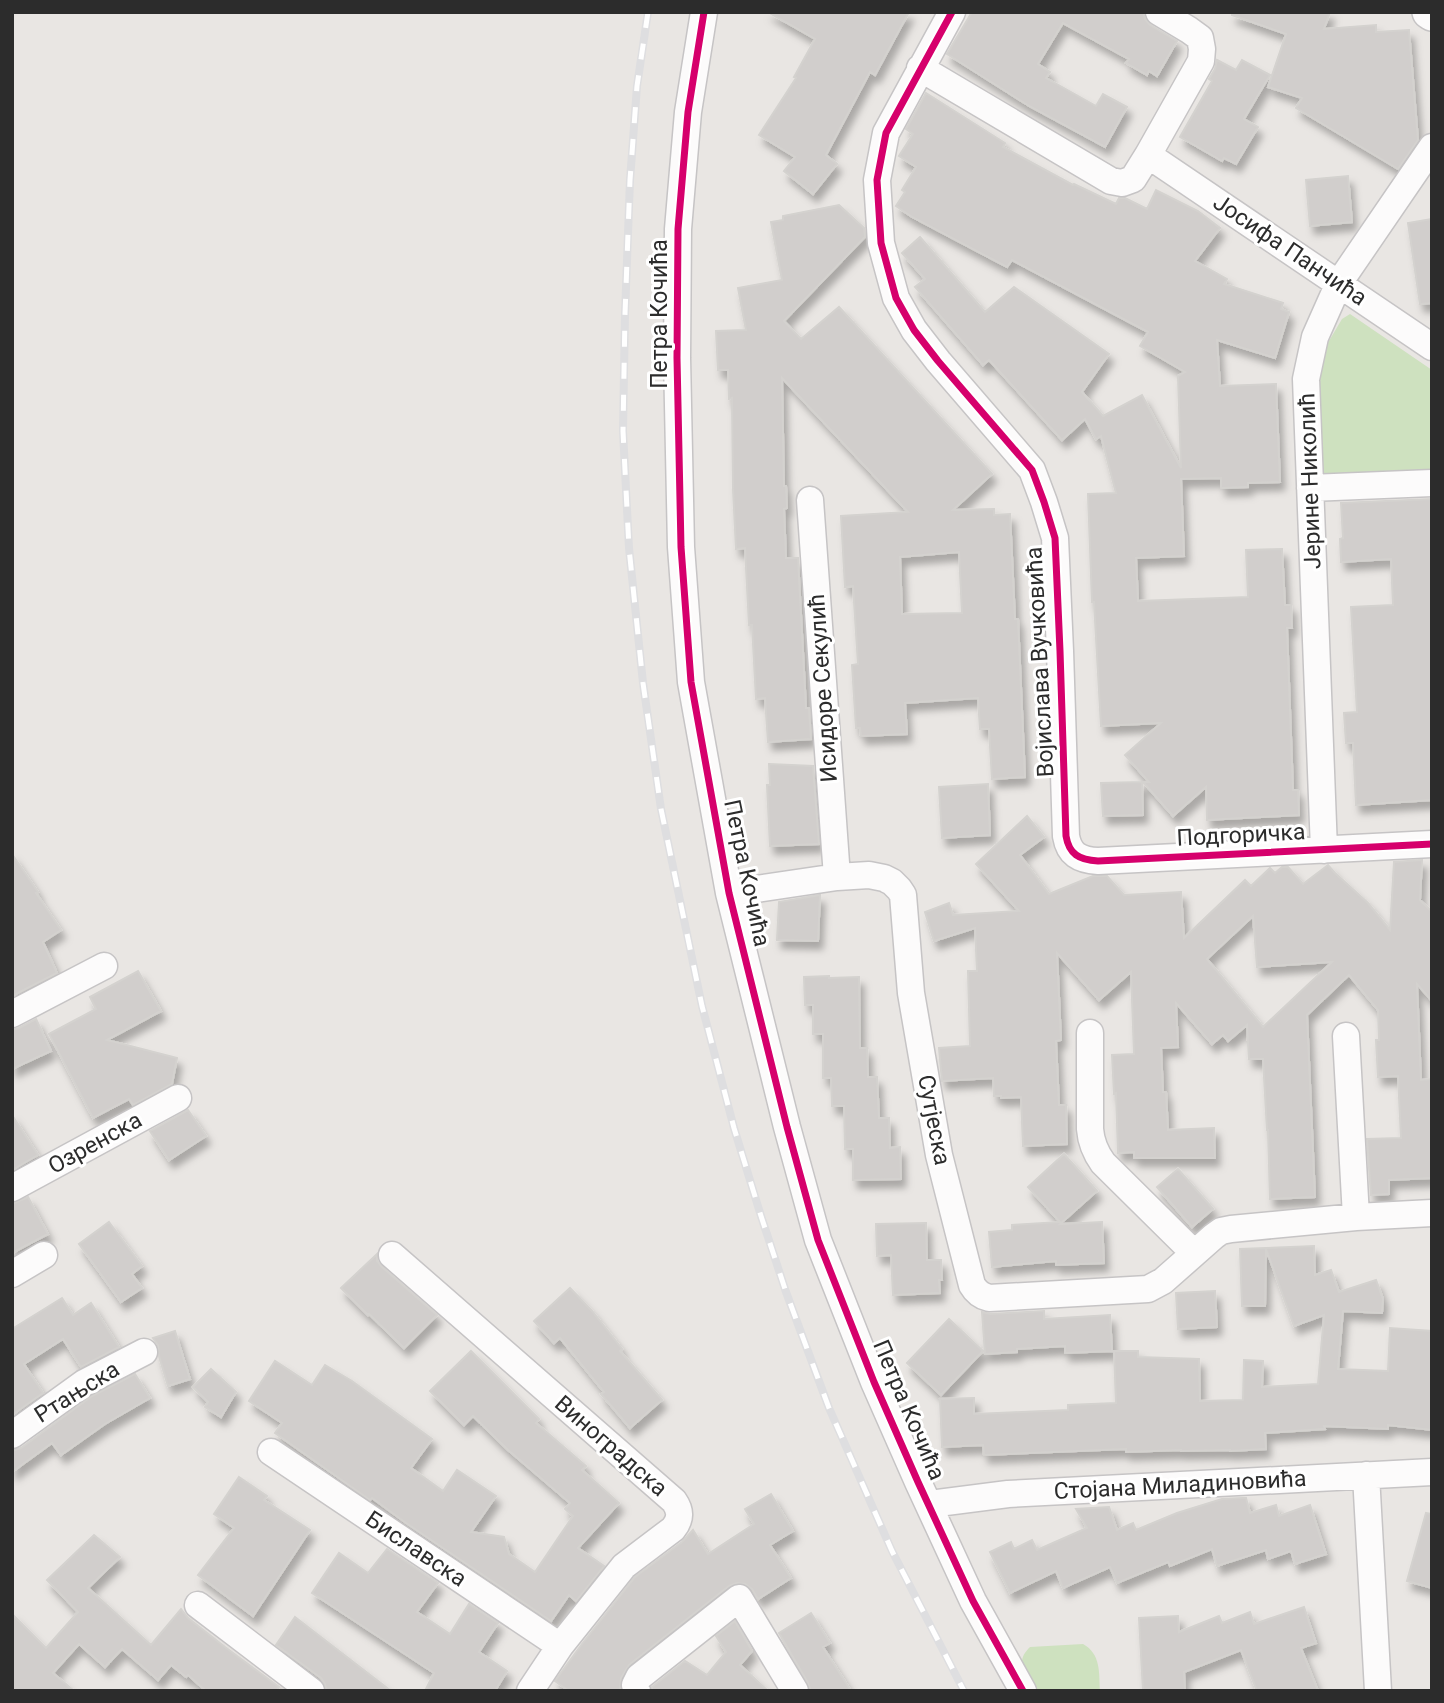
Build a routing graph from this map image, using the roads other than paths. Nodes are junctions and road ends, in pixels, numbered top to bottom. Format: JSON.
{"nodes":[{"id":1,"x":704,"y":12,"type":"edge"},
{"id":2,"x":952,"y":12,"type":"edge"},
{"id":3,"x":1158,"y":12,"type":"edge"},
{"id":4,"x":920,"y":68,"type":"junction"},
{"id":5,"x":1432,"y":147,"type":"edge"},
{"id":6,"x":1148,"y":155,"type":"junction"},
{"id":7,"x":1339,"y":282,"type":"junction"},
{"id":8,"x":1432,"y":347,"type":"edge"},
{"id":9,"x":1432,"y":483,"type":"edge"},
{"id":10,"x":1310,"y":488,"type":"junction"},
{"id":11,"x":810,"y":500,"type":"dead end"},
{"id":12,"x":1066,"y":835,"type":"joint"},
{"id":13,"x":1432,"y":844,"type":"edge"},
{"id":14,"x":1324,"y":850,"type":"junction"},
{"id":15,"x":837,"y":877,"type":"junction"},
{"id":16,"x":729,"y":894,"type":"junction"},
{"id":17,"x":104,"y":966,"type":"dead end"},
{"id":18,"x":12,"y":1014,"type":"edge"},
{"id":19,"x":1090,"y":1033,"type":"dead end"},
{"id":20,"x":1346,"y":1036,"type":"dead end"},
{"id":21,"x":178,"y":1098,"type":"dead end"},
{"id":22,"x":12,"y":1188,"type":"edge"},
{"id":23,"x":1432,"y":1213,"type":"edge"},
{"id":24,"x":1356,"y":1217,"type":"junction"},
{"id":25,"x":1194,"y":1253,"type":"junction"},
{"id":26,"x":44,"y":1255,"type":"dead end"},
{"id":27,"x":392,"y":1255,"type":"dead end"},
{"id":28,"x":12,"y":1274,"type":"edge"},
{"id":29,"x":144,"y":1352,"type":"dead end"},
{"id":30,"x":12,"y":1435,"type":"edge"},
{"id":31,"x":271,"y":1452,"type":"dead end"},
{"id":32,"x":1432,"y":1472,"type":"edge"},
{"id":33,"x":1366,"y":1475,"type":"junction"},
{"id":34,"x":930,"y":1504,"type":"junction"},
{"id":35,"x":198,"y":1605,"type":"dead end"},
{"id":36,"x":560,"y":1646,"type":"junction"},
{"id":37,"x":311,"y":1691,"type":"edge"},
{"id":38,"x":530,"y":1691,"type":"edge"},
{"id":39,"x":636,"y":1691,"type":"edge"},
{"id":40,"x":795,"y":1691,"type":"edge"},
{"id":41,"x":1023,"y":1691,"type":"edge"},
{"id":42,"x":1378,"y":1691,"type":"edge"}],
"edges":[{"from":1,"to":16,"type":"street","name":"Петра Кочића"},
{"from":2,"to":4,"type":"street","name":"Војислава Вучковића"},
{"from":3,"to":6,"type":"street"},
{"from":4,"to":6,"type":"street"},
{"from":4,"to":12,"type":"street","name":"Војислава Вучковића"},
{"from":5,"to":7,"type":"street","name":"Јерине Николић"},
{"from":6,"to":7,"type":"street","name":"Јосифа Панчића"},
{"from":7,"to":8,"type":"street","name":"Јосифа Панчића"},
{"from":7,"to":10,"type":"street","name":"Јерине Николић"},
{"from":9,"to":10,"type":"street"},
{"from":10,"to":14,"type":"street","name":"Јерине Николић"},
{"from":11,"to":15,"type":"street","name":"Исидоре Секулић"},
{"from":12,"to":14,"type":"street","name":"Подгоричка"},
{"from":13,"to":14,"type":"street","name":"Подгоричка"},
{"from":15,"to":16,"type":"street","name":"Сутјеска"},
{"from":15,"to":25,"type":"street","name":"Сутјеска"},
{"from":16,"to":34,"type":"street","name":"Петра Кочића"},
{"from":17,"to":18,"type":"street"},
{"from":19,"to":25,"type":"street"},
{"from":20,"to":24,"type":"street"},
{"from":21,"to":22,"type":"street","name":"Озренска"},
{"from":23,"to":24,"type":"street","name":"Сутјеска"},
{"from":24,"to":25,"type":"street","name":"Сутјеска"},
{"from":26,"to":28,"type":"street"},
{"from":27,"to":36,"type":"street","name":"Виноградска"},
{"from":29,"to":30,"type":"street","name":"Ртањска"},
{"from":31,"to":36,"type":"street","name":"Биславска"},
{"from":32,"to":33,"type":"street","name":"Стојана Миладиновића"},
{"from":33,"to":34,"type":"street","name":"Стојана Миладиновића"},
{"from":33,"to":42,"type":"street"},
{"from":34,"to":41,"type":"street","name":"Петра Кочића"},
{"from":35,"to":37,"type":"street"},
{"from":36,"to":38,"type":"street","name":"Виноградска"},
{"from":39,"to":40,"type":"street"}]}
